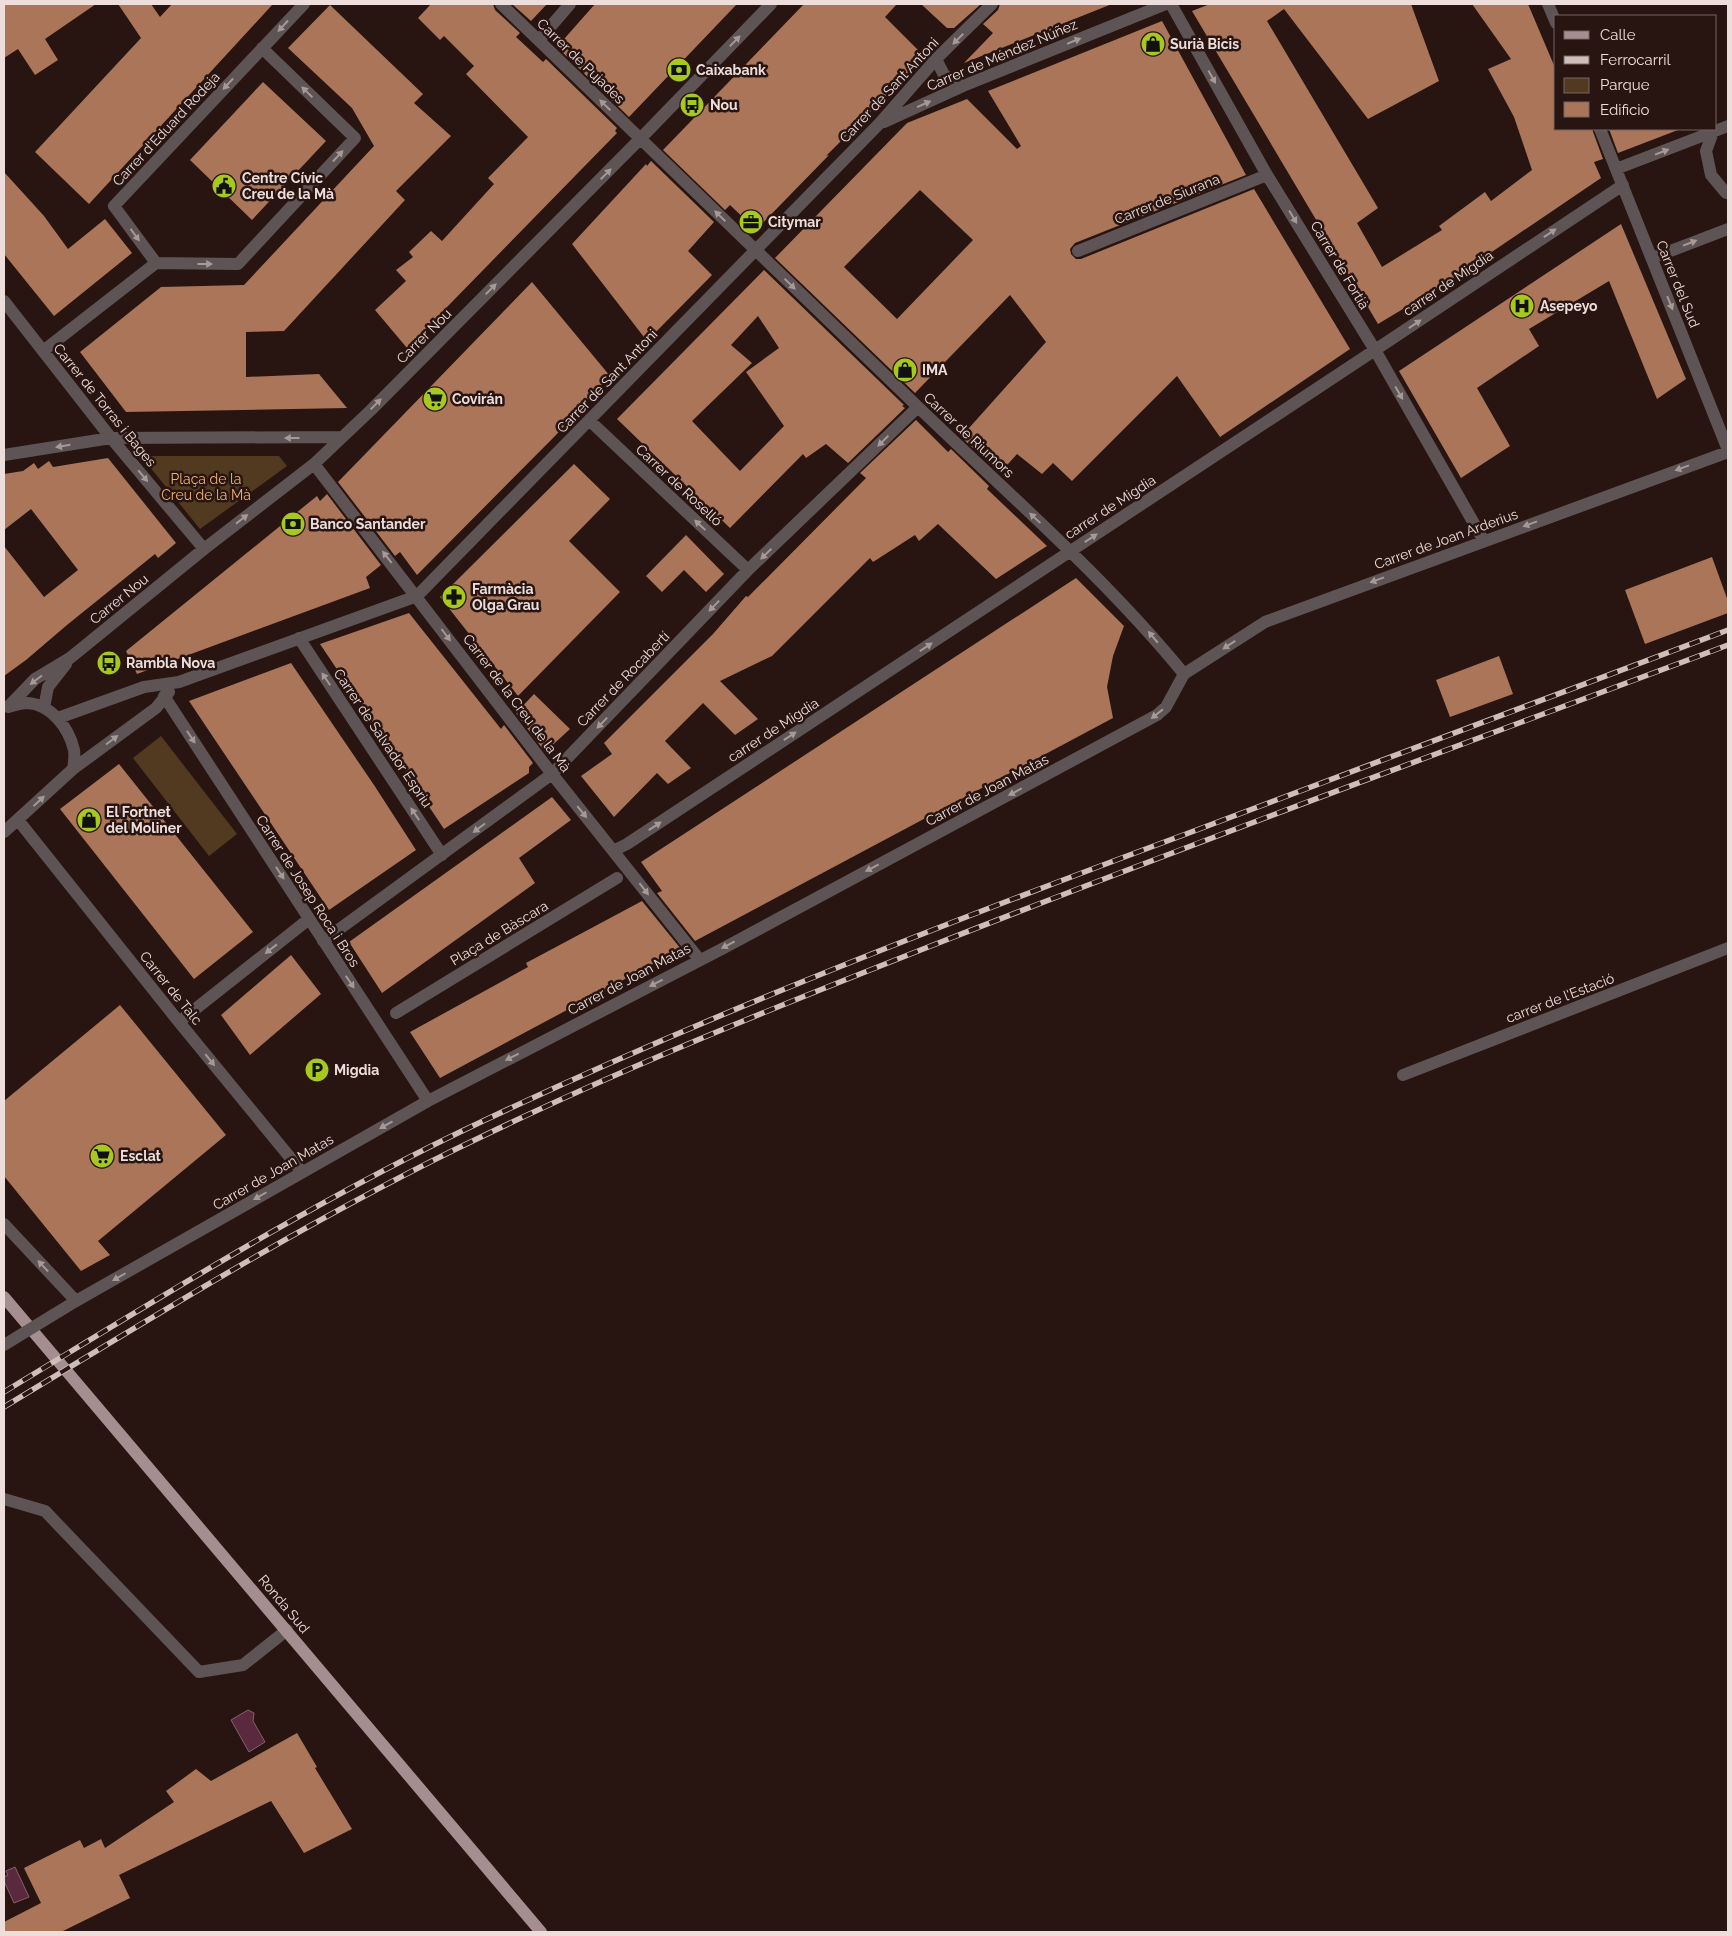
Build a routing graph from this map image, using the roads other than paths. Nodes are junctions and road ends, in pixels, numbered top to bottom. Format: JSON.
{"nodes":[{"id":1,"x":304,"y":4,"type":"edge"},
{"id":2,"x":501,"y":4,"type":"edge"},
{"id":3,"x":570,"y":4,"type":"edge"},
{"id":4,"x":771,"y":4,"type":"edge"},
{"id":5,"x":992,"y":4,"type":"edge"},
{"id":6,"x":1166,"y":4,"type":"edge"},
{"id":7,"x":1171,"y":4,"type":"edge"},
{"id":8,"x":1548,"y":4,"type":"edge"},
{"id":9,"x":1554,"y":18,"type":"edge"},
{"id":10,"x":538,"y":40,"type":"junction"},
{"id":11,"x":262,"y":48,"type":"junction"},
{"id":12,"x":936,"y":59,"type":"junction"},
{"id":13,"x":963,"y":86,"type":"junction"},
{"id":14,"x":879,"y":124,"type":"junction"},
{"id":15,"x":1728,"y":126,"type":"edge"},
{"id":16,"x":1600,"y":130,"type":"edge"},
{"id":17,"x":1713,"y":132,"type":"junction"},
{"id":18,"x":640,"y":139,"type":"junction"},
{"id":19,"x":1616,"y":170,"type":"junction"},
{"id":20,"x":1267,"y":175,"type":"junction"},
{"id":21,"x":1623,"y":185,"type":"junction"},
{"id":22,"x":1728,"y":193,"type":"edge"},
{"id":23,"x":1728,"y":229,"type":"edge"},
{"id":24,"x":755,"y":250,"type":"junction"},
{"id":25,"x":1078,"y":251,"type":"dead end"},
{"id":26,"x":1652,"y":258,"type":"junction"},
{"id":27,"x":156,"y":263,"type":"junction"},
{"id":28,"x":4,"y":300,"type":"edge"},
{"id":29,"x":1375,"y":350,"type":"junction"},
{"id":30,"x":43,"y":351,"type":"junction"},
{"id":31,"x":918,"y":407,"type":"junction"},
{"id":32,"x":590,"y":421,"type":"junction"},
{"id":33,"x":341,"y":437,"type":"junction"},
{"id":34,"x":111,"y":438,"type":"junction"},
{"id":35,"x":1728,"y":451,"type":"edge"},
{"id":36,"x":4,"y":455,"type":"edge"},
{"id":37,"x":314,"y":464,"type":"junction"},
{"id":38,"x":1484,"y":541,"type":"junction"},
{"id":39,"x":204,"y":549,"type":"junction"},
{"id":40,"x":1070,"y":551,"type":"junction"},
{"id":41,"x":748,"y":570,"type":"junction"},
{"id":42,"x":417,"y":596,"type":"junction"},
{"id":43,"x":299,"y":638,"type":"junction"},
{"id":44,"x":70,"y":658,"type":"junction"},
{"id":45,"x":1184,"y":674,"type":"junction"},
{"id":46,"x":180,"y":682,"type":"junction"},
{"id":47,"x":164,"y":696,"type":"junction"},
{"id":48,"x":6,"y":708,"type":"edge"},
{"id":49,"x":44,"y":708,"type":"junction"},
{"id":50,"x":58,"y":718,"type":"junction"},
{"id":51,"x":73,"y":769,"type":"junction"},
{"id":52,"x":552,"y":774,"type":"junction"},
{"id":53,"x":18,"y":820,"type":"junction"},
{"id":54,"x":4,"y":832,"type":"edge"},
{"id":55,"x":613,"y":851,"type":"junction"},
{"id":56,"x":442,"y":855,"type":"junction"},
{"id":57,"x":617,"y":878,"type":"dead end"},
{"id":58,"x":309,"y":919,"type":"junction"},
{"id":59,"x":323,"y":941,"type":"junction"},
{"id":60,"x":1728,"y":948,"type":"edge"},
{"id":61,"x":699,"y":959,"type":"junction"},
{"id":62,"x":396,"y":1013,"type":"dead end"},
{"id":63,"x":179,"y":1022,"type":"junction"},
{"id":64,"x":1403,"y":1075,"type":"dead end"},
{"id":65,"x":428,"y":1101,"type":"junction"},
{"id":66,"x":302,"y":1172,"type":"junction"},
{"id":67,"x":4,"y":1224,"type":"edge"},
{"id":68,"x":4,"y":1296,"type":"edge"},
{"id":69,"x":76,"y":1301,"type":"junction"},
{"id":70,"x":4,"y":1345,"type":"edge"},
{"id":71,"x":4,"y":1499,"type":"edge"},
{"id":72,"x":287,"y":1630,"type":"junction"},
{"id":73,"x":541,"y":1932,"type":"edge"}],
"edges":[{"from":1,"to":11,"type":"street","name":"Carrer d'Eduard Rodeja","one_way":true},
{"from":2,"to":10,"type":"street","name":"Carrer de Pujades"},
{"from":3,"to":10,"type":"street"},
{"from":18,"to":4,"type":"street","name":"Carrer Nou","one_way":true},
{"from":5,"to":12,"type":"street","name":"Carrer de Sant Antoni","one_way":true},
{"from":13,"to":6,"type":"street","name":"Carrer de Méndez Núñez","one_way":true},
{"from":7,"to":20,"type":"street","name":"Carrer de Fortià","one_way":true},
{"from":8,"to":9,"type":"street"},
{"from":18,"to":10,"type":"street","name":"Carrer de Pujades","one_way":true},
{"from":11,"to":27,"type":"street","name":"Carrer d'Eduard Rodeja","one_way":true},
{"from":27,"to":11,"type":"street","one_way":true},
{"from":12,"to":13,"type":"street"},
{"from":12,"to":14,"type":"street","name":"Carrer de Sant Antoni"},
{"from":14,"to":13,"type":"street","name":"Carrer de Méndez Núñez","one_way":true},
{"from":14,"to":24,"type":"street","name":"Carrer de Sant Antoni"},
{"from":15,"to":17,"type":"street"},
{"from":16,"to":19,"type":"street","name":"Carrer del Sud"},
{"from":19,"to":17,"type":"street","one_way":true},
{"from":17,"to":22,"type":"street"},
{"from":24,"to":18,"type":"street","name":"Carrer de Riumors","one_way":true},
{"from":33,"to":18,"type":"street","name":"Carrer Nou","one_way":true},
{"from":19,"to":21,"type":"street","name":"Carrer del Sud"},
{"from":20,"to":25,"type":"street","name":"Carrer de Siurana"},
{"from":20,"to":29,"type":"street","name":"Carrer de Fortià","one_way":true},
{"from":21,"to":26,"type":"street","name":"Carrer del Sud"},
{"from":29,"to":21,"type":"street","name":"carrer de Migdia","one_way":true},
{"from":26,"to":23,"type":"street","one_way":true},
{"from":24,"to":31,"type":"street","name":"Carrer de Riumors","one_way":true},
{"from":24,"to":32,"type":"street","name":"Carrer de Sant Antoni"},
{"from":26,"to":35,"type":"street","name":"Carrer del Sud","one_way":true},
{"from":27,"to":30,"type":"street"},
{"from":28,"to":30,"type":"street","name":"Carrer de Torras i Bages"},
{"from":29,"to":38,"type":"street","name":"Carrer de Fortià","one_way":true},
{"from":40,"to":29,"type":"street","name":"carrer de Migdia","one_way":true},
{"from":30,"to":34,"type":"street","name":"Carrer de Torras i Bages"},
{"from":40,"to":31,"type":"street","name":"Carrer de Riumors","one_way":true},
{"from":31,"to":41,"type":"street","name":"Carrer de Rocabertí","one_way":true},
{"from":41,"to":32,"type":"street","name":"Carrer de Roselló","one_way":true},
{"from":32,"to":42,"type":"street","name":"Carrer de Sant Antoni"},
{"from":33,"to":34,"type":"street","one_way":true},
{"from":33,"to":37,"type":"street","name":"Carrer Nou"},
{"from":34,"to":36,"type":"street","one_way":true},
{"from":34,"to":39,"type":"street","name":"Carrer de Torras i Bages","one_way":true},
{"from":35,"to":38,"type":"street","name":"Carrer de Joan Arderius","one_way":true},
{"from":39,"to":37,"type":"street","name":"Carrer Nou","one_way":true},
{"from":42,"to":37,"type":"street","name":"Carrer de la Creu de la Mà","one_way":true},
{"from":38,"to":45,"type":"street","name":"Carrer de Joan Arderius","one_way":true},
{"from":39,"to":44,"type":"street","name":"Carrer Nou"},
{"from":45,"to":40,"type":"street","name":"Carrer de Riumors","one_way":true},
{"from":55,"to":40,"type":"street","name":"carrer de Migdia","one_way":true},
{"from":41,"to":52,"type":"street","name":"Carrer de Rocabertí","one_way":true},
{"from":42,"to":43,"type":"street","name":"Carrer de Sant Antoni"},
{"from":42,"to":52,"type":"street","name":"Carrer de la Creu de la Mà","one_way":true},
{"from":43,"to":46,"type":"street","name":"Carrer de Sant Antoni"},
{"from":56,"to":43,"type":"street","name":"Carrer de Salvador Espriu","one_way":true},
{"from":44,"to":48,"type":"street","name":"Carrer Nou","one_way":true},
{"from":44,"to":49,"type":"street","name":"Carrer Nou"},
{"from":45,"to":61,"type":"street","name":"Carrer de Joan Matas","one_way":true},
{"from":46,"to":47,"type":"street","name":"Carrer de Sant Antoni"},
{"from":46,"to":50,"type":"street","name":"Carrer de Sant Antoni"},
{"from":51,"to":47,"type":"street","name":"Carrer de Sant Antoni","one_way":true},
{"from":47,"to":58,"type":"street","name":"Carrer de Josep Roca i Bros","one_way":true},
{"from":48,"to":49,"type":"street"},
{"from":49,"to":50,"type":"street"},
{"from":50,"to":51,"type":"street"},
{"from":53,"to":51,"type":"street","one_way":true},
{"from":52,"to":55,"type":"street","name":"Carrer de la Creu de la Mà","one_way":true},
{"from":52,"to":56,"type":"street","name":"Carrer de Rocabertí","one_way":true},
{"from":53,"to":54,"type":"street"},
{"from":53,"to":63,"type":"street","name":"Carrer de Talc"},
{"from":55,"to":61,"type":"street","name":"Carrer de la Creu de la Mà","one_way":true},
{"from":56,"to":59,"type":"street","name":"Carrer de Rocabertí"},
{"from":57,"to":62,"type":"street","name":"Plaça de Bàscara"},
{"from":58,"to":59,"type":"street","name":"Carrer de Josep Roca i Bros"},
{"from":58,"to":63,"type":"street","one_way":true},
{"from":59,"to":65,"type":"street","name":"Carrer de Josep Roca i Bros","one_way":true},
{"from":60,"to":64,"type":"street","name":"carrer de l'Estació"},
{"from":61,"to":65,"type":"street","name":"Carrer de Joan Matas","one_way":true},
{"from":63,"to":66,"type":"street","name":"Carrer de Talc","one_way":true},
{"from":65,"to":66,"type":"street","name":"Carrer de Joan Matas","one_way":true},
{"from":66,"to":69,"type":"street","name":"Carrer de Joan Matas","one_way":true},
{"from":69,"to":67,"type":"street","one_way":true},
{"from":68,"to":72,"type":"main road","name":"Ronda Sud"},
{"from":69,"to":70,"type":"street","name":"Carrer de Joan Matas","bridge":true},
{"from":71,"to":72,"type":"street"},
{"from":72,"to":73,"type":"main road","name":"Ronda Sud"}]}
